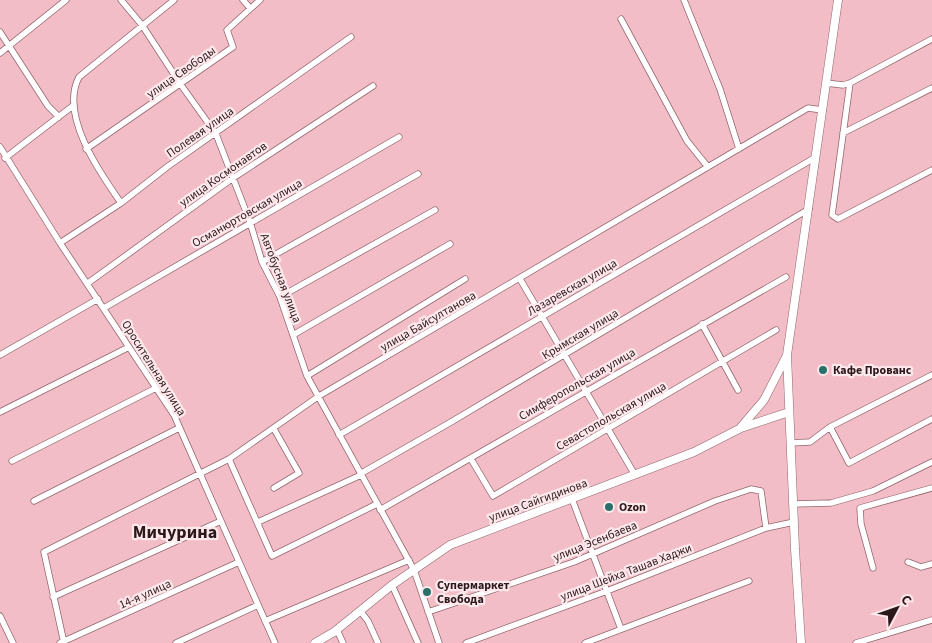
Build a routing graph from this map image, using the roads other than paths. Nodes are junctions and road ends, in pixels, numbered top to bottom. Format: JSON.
{"nodes":[{"id":1,"x":66,"y":0,"type":"edge"},
{"id":2,"x":121,"y":0,"type":"edge"},
{"id":3,"x":174,"y":0,"type":"edge"},
{"id":4,"x":244,"y":0,"type":"edge"},
{"id":5,"x":260,"y":0,"type":"edge"},
{"id":6,"x":684,"y":0,"type":"edge"},
{"id":7,"x":838,"y":0,"type":"edge"},
{"id":8,"x":250,"y":8,"type":"junction"},
{"id":9,"x":621,"y":19,"type":"dead end"},
{"id":10,"x":142,"y":25,"type":"junction"},
{"id":11,"x":0,"y":32,"type":"edge"},
{"id":12,"x":351,"y":37,"type":"dead end"},
{"id":13,"x":932,"y":39,"type":"edge"},
{"id":14,"x":9,"y":46,"type":"junction"},
{"id":15,"x":0,"y":53,"type":"edge"},
{"id":16,"x":826,"y":83,"type":"junction"},
{"id":17,"x":850,"y":83,"type":"junction"},
{"id":18,"x":180,"y":85,"type":"junction"},
{"id":19,"x":373,"y":86,"type":"dead end"},
{"id":20,"x":932,"y":88,"type":"edge"},
{"id":21,"x":74,"y":105,"type":"junction"},
{"id":22,"x":822,"y":110,"type":"junction"},
{"id":23,"x":59,"y":117,"type":"junction"},
{"id":24,"x":843,"y":133,"type":"junction"},
{"id":25,"x":216,"y":134,"type":"junction"},
{"id":26,"x":399,"y":137,"type":"dead end"},
{"id":27,"x":0,"y":147,"type":"edge"},
{"id":28,"x":86,"y":148,"type":"junction"},
{"id":29,"x":739,"y":149,"type":"junction"},
{"id":30,"x":816,"y":157,"type":"junction"},
{"id":31,"x":5,"y":158,"type":"junction"},
{"id":32,"x":708,"y":167,"type":"junction"},
{"id":33,"x":932,"y":170,"type":"edge"},
{"id":34,"x":418,"y":174,"type":"dead end"},
{"id":35,"x":233,"y":178,"type":"junction"},
{"id":36,"x":122,"y":203,"type":"junction"},
{"id":37,"x":809,"y":209,"type":"junction"},
{"id":38,"x":435,"y":210,"type":"dead end"},
{"id":39,"x":250,"y":222,"type":"junction"},
{"id":40,"x":60,"y":243,"type":"junction"},
{"id":41,"x":450,"y":244,"type":"dead end"},
{"id":42,"x":262,"y":262,"type":"junction"},
{"id":43,"x":786,"y":277,"type":"dead end"},
{"id":44,"x":465,"y":278,"type":"dead end"},
{"id":45,"x":520,"y":279,"type":"junction"},
{"id":46,"x":88,"y":283,"type":"junction"},
{"id":47,"x":280,"y":297,"type":"junction"},
{"id":48,"x":98,"y":299,"type":"junction"},
{"id":49,"x":104,"y":308,"type":"junction"},
{"id":50,"x":542,"y":316,"type":"junction"},
{"id":51,"x":702,"y":324,"type":"junction"},
{"id":52,"x":776,"y":330,"type":"dead end"},
{"id":53,"x":293,"y":336,"type":"junction"},
{"id":54,"x":129,"y":347,"type":"junction"},
{"id":55,"x":564,"y":354,"type":"junction"},
{"id":56,"x":0,"y":355,"type":"edge"},
{"id":57,"x":787,"y":355,"type":"junction"},
{"id":58,"x":722,"y":362,"type":"junction"},
{"id":59,"x":932,"y":375,"type":"edge"},
{"id":60,"x":307,"y":376,"type":"junction"},
{"id":61,"x":156,"y":388,"type":"junction"},
{"id":62,"x":585,"y":390,"type":"junction"},
{"id":63,"x":738,"y":390,"type":"dead end"},
{"id":64,"x":319,"y":396,"type":"junction"},
{"id":65,"x":0,"y":412,"type":"edge"},
{"id":66,"x":788,"y":412,"type":"junction"},
{"id":67,"x":932,"y":419,"type":"edge"},
{"id":68,"x":179,"y":428,"type":"junction"},
{"id":69,"x":274,"y":428,"type":"junction"},
{"id":70,"x":741,"y":428,"type":"junction"},
{"id":71,"x":830,"y":428,"type":"junction"},
{"id":72,"x":608,"y":429,"type":"junction"},
{"id":73,"x":339,"y":435,"type":"junction"},
{"id":74,"x":790,"y":443,"type":"junction"},
{"id":75,"x":229,"y":459,"type":"junction"},
{"id":76,"x":470,"y":459,"type":"junction"},
{"id":77,"x":12,"y":461,"type":"dead end"},
{"id":78,"x":932,"y":462,"type":"edge"},
{"id":79,"x":199,"y":473,"type":"junction"},
{"id":80,"x":360,"y":474,"type":"junction"},
{"id":81,"x":635,"y":475,"type":"junction"},
{"id":82,"x":274,"y":488,"type":"dead end"},
{"id":83,"x":932,"y":488,"type":"edge"},
{"id":84,"x":572,"y":499,"type":"junction"},
{"id":85,"x":34,"y":501,"type":"dead end"},
{"id":86,"x":793,"y":504,"type":"junction"},
{"id":87,"x":378,"y":507,"type":"junction"},
{"id":88,"x":221,"y":521,"type":"junction"},
{"id":89,"x":258,"y":522,"type":"junction"},
{"id":90,"x":794,"y":522,"type":"junction"},
{"id":91,"x":766,"y":528,"type":"junction"},
{"id":92,"x":594,"y":554,"type":"junction"},
{"id":93,"x":409,"y":560,"type":"junction"},
{"id":94,"x":239,"y":562,"type":"junction"},
{"id":95,"x":908,"y":562,"type":"dead end"},
{"id":96,"x":932,"y":564,"type":"edge"},
{"id":97,"x":873,"y":568,"type":"dead end"},
{"id":98,"x":414,"y":570,"type":"junction"},
{"id":99,"x":749,"y":581,"type":"dead end"},
{"id":100,"x":392,"y":585,"type":"junction"},
{"id":101,"x":607,"y":591,"type":"junction"},
{"id":102,"x":53,"y":597,"type":"junction"},
{"id":103,"x":258,"y":605,"type":"junction"},
{"id":104,"x":361,"y":612,"type":"junction"},
{"id":105,"x":428,"y":612,"type":"junction"},
{"id":106,"x":0,"y":616,"type":"edge"},
{"id":107,"x":932,"y":620,"type":"edge"},
{"id":108,"x":266,"y":621,"type":"junction"},
{"id":109,"x":622,"y":629,"type":"junction"},
{"id":110,"x":337,"y":630,"type":"junction"},
{"id":111,"x":63,"y":642,"type":"edge"},
{"id":112,"x":13,"y":643,"type":"edge"},
{"id":113,"x":176,"y":643,"type":"edge"},
{"id":114,"x":275,"y":643,"type":"edge"},
{"id":115,"x":315,"y":643,"type":"edge"},
{"id":116,"x":343,"y":643,"type":"edge"},
{"id":117,"x":378,"y":643,"type":"edge"},
{"id":118,"x":418,"y":643,"type":"edge"},
{"id":119,"x":439,"y":643,"type":"edge"},
{"id":120,"x":466,"y":643,"type":"edge"},
{"id":121,"x":585,"y":643,"type":"edge"},
{"id":122,"x":801,"y":643,"type":"edge"},
{"id":123,"x":856,"y":643,"type":"edge"}],
"edges":[{"from":1,"to":14,"type":"street"},
{"from":2,"to":10,"type":"street","name":"Автобусная улица"},
{"from":3,"to":10,"type":"street"},
{"from":4,"to":8,"type":"street"},
{"from":5,"to":8,"type":"street","name":"улица Свободы"},
{"from":6,"to":29,"type":"street"},
{"from":7,"to":16,"type":"main road"},
{"from":8,"to":18,"type":"street","name":"улица Свободы"},
{"from":9,"to":32,"type":"street"},
{"from":10,"to":18,"type":"street","name":"Автобусная улица"},
{"from":10,"to":21,"type":"street"},
{"from":11,"to":14,"type":"street"},
{"from":12,"to":25,"type":"street","name":"Полевая улица"},
{"from":13,"to":17,"type":"street"},
{"from":14,"to":15,"type":"street"},
{"from":14,"to":23,"type":"street"},
{"from":16,"to":17,"type":"street"},
{"from":16,"to":22,"type":"main road"},
{"from":17,"to":24,"type":"street"},
{"from":18,"to":25,"type":"street","name":"Автобусная улица"},
{"from":18,"to":28,"type":"street","name":"улица Свободы"},
{"from":19,"to":35,"type":"street","name":"улица Космонавтов"},
{"from":20,"to":24,"type":"street"},
{"from":21,"to":23,"type":"street"},
{"from":21,"to":28,"type":"street"},
{"from":22,"to":29,"type":"street","name":"улица Байсултанова"},
{"from":22,"to":30,"type":"main road"},
{"from":23,"to":31,"type":"street"},
{"from":24,"to":33,"type":"street"},
{"from":25,"to":35,"type":"street","name":"Автобусная улица"},
{"from":25,"to":36,"type":"street","name":"Полевая улица"},
{"from":26,"to":39,"type":"street","name":"Османюртовская улица"},
{"from":27,"to":31,"type":"street","name":"Оросительная улица"},
{"from":28,"to":36,"type":"street"},
{"from":29,"to":32,"type":"street","name":"улица Байсултанова"},
{"from":30,"to":37,"type":"main road"},
{"from":30,"to":50,"type":"street","name":"Лазаревская улица"},
{"from":31,"to":40,"type":"street","name":"Оросительная улица"},
{"from":32,"to":45,"type":"street","name":"улица Байсултанова"},
{"from":34,"to":42,"type":"street"},
{"from":35,"to":39,"type":"street","name":"Автобусная улица"},
{"from":35,"to":46,"type":"street","name":"улица Космонавтов"},
{"from":36,"to":40,"type":"street","name":"Полевая улица"},
{"from":37,"to":55,"type":"street","name":"Крымская улица"},
{"from":37,"to":57,"type":"main road"},
{"from":38,"to":47,"type":"street"},
{"from":39,"to":42,"type":"street","name":"Автобусная улица"},
{"from":39,"to":49,"type":"street","name":"Османюртовская улица"},
{"from":40,"to":46,"type":"street","name":"Оросительная улица"},
{"from":41,"to":53,"type":"street"},
{"from":42,"to":47,"type":"street","name":"Автобусная улица"},
{"from":43,"to":51,"type":"street","name":"Симферопольская улица"},
{"from":44,"to":60,"type":"street"},
{"from":45,"to":50,"type":"street"},
{"from":45,"to":64,"type":"street","name":"улица Байсултанова"},
{"from":46,"to":48,"type":"street","name":"Оросительная улица"},
{"from":47,"to":53,"type":"street","name":"Автобусная улица"},
{"from":48,"to":49,"type":"street","name":"Оросительная улица"},
{"from":48,"to":56,"type":"street"},
{"from":49,"to":54,"type":"street","name":"Оросительная улица"},
{"from":50,"to":55,"type":"street"},
{"from":50,"to":73,"type":"street","name":"Лазаревская улица"},
{"from":51,"to":58,"type":"street"},
{"from":51,"to":62,"type":"street","name":"Симферопольская улица"},
{"from":52,"to":58,"type":"street","name":"Севастопольская улица"},
{"from":53,"to":60,"type":"street","name":"Автобусная улица"},
{"from":54,"to":61,"type":"street","name":"Оросительная улица"},
{"from":54,"to":65,"type":"street"},
{"from":55,"to":62,"type":"street"},
{"from":55,"to":80,"type":"street","name":"Крымская улица"},
{"from":57,"to":66,"type":"main road"},
{"from":57,"to":70,"type":"main road"},
{"from":58,"to":63,"type":"street"},
{"from":58,"to":72,"type":"street","name":"Севастопольская улица"},
{"from":59,"to":71,"type":"street"},
{"from":60,"to":64,"type":"street","name":"Автобусная улица"},
{"from":61,"to":68,"type":"street","name":"Оросительная улица"},
{"from":61,"to":77,"type":"street"},
{"from":62,"to":72,"type":"street"},
{"from":62,"to":76,"type":"street","name":"Симферопольская улица"},
{"from":64,"to":69,"type":"street","name":"улица Байсултанова"},
{"from":64,"to":73,"type":"street","name":"Автобусная улица"},
{"from":66,"to":70,"type":"main road","name":"улица Сайгидинова"},
{"from":66,"to":74,"type":"main road"},
{"from":67,"to":71,"type":"street"},
{"from":68,"to":79,"type":"street","name":"Оросительная улица"},
{"from":68,"to":85,"type":"street"},
{"from":69,"to":75,"type":"street","name":"улица Байсултанова"},
{"from":69,"to":82,"type":"street"},
{"from":70,"to":81,"type":"main road","name":"улица Сайгидинова"},
{"from":71,"to":74,"type":"street"},
{"from":72,"to":76,"type":"street","name":"Севастопольская улица"},
{"from":72,"to":81,"type":"street"},
{"from":73,"to":80,"type":"street","name":"Автобусная улица"},
{"from":74,"to":86,"type":"main road"},
{"from":75,"to":79,"type":"street","name":"улица Байсултанова"},
{"from":75,"to":89,"type":"street"},
{"from":76,"to":87,"type":"street","name":"Симферопольская улица"},
{"from":78,"to":86,"type":"street"},
{"from":79,"to":88,"type":"street","name":"Оросительная улица"},
{"from":79,"to":102,"type":"street","name":"улица Байсултанова"},
{"from":80,"to":87,"type":"street","name":"Автобусная улица"},
{"from":80,"to":89,"type":"street","name":"Крымская улица"},
{"from":81,"to":84,"type":"main road","name":"улица Сайгидинова"},
{"from":83,"to":97,"type":"street"},
{"from":84,"to":92,"type":"street"},
{"from":84,"to":98,"type":"main road","name":"улица Сайгидинова"},
{"from":86,"to":90,"type":"main road"},
{"from":87,"to":89,"type":"street","name":"Симферопольская улица"},
{"from":87,"to":93,"type":"street","name":"Автобусная улица"},
{"from":88,"to":94,"type":"street","name":"Оросительная улица"},
{"from":88,"to":102,"type":"street"},
{"from":90,"to":91,"type":"street","name":"улица Шейха Ташав Хаджи"},
{"from":90,"to":122,"type":"main road"},
{"from":91,"to":92,"type":"street","name":"улица Эсенбаева"},
{"from":91,"to":101,"type":"street","name":"улица Шейха Ташав Хаджи"},
{"from":92,"to":101,"type":"street"},
{"from":92,"to":105,"type":"street","name":"улица Эсенбаева"},
{"from":93,"to":98,"type":"street","name":"Автобусная улица"},
{"from":93,"to":108,"type":"street"},
{"from":94,"to":103,"type":"street","name":"Оросительная улица"},
{"from":94,"to":111,"type":"street","name":"14-я улица"},
{"from":95,"to":96,"type":"street"},
{"from":98,"to":100,"type":"main road","name":"улица Сайгидинова"},
{"from":98,"to":105,"type":"street","name":"Автобусная улица"},
{"from":99,"to":109,"type":"street"},
{"from":100,"to":104,"type":"main road","name":"улица Сайгидинова"},
{"from":100,"to":118,"type":"street"},
{"from":101,"to":109,"type":"street"},
{"from":101,"to":120,"type":"street","name":"улица Шейха Ташав Хаджи"},
{"from":102,"to":111,"type":"street"},
{"from":103,"to":108,"type":"street","name":"Оросительная улица"},
{"from":103,"to":113,"type":"street"},
{"from":104,"to":110,"type":"main road","name":"улица Сайгидинова"},
{"from":104,"to":117,"type":"street"},
{"from":105,"to":119,"type":"street","name":"Автобусная улица"},
{"from":106,"to":112,"type":"street"},
{"from":107,"to":123,"type":"street"},
{"from":108,"to":114,"type":"street","name":"Оросительная улица"},
{"from":109,"to":121,"type":"street"},
{"from":110,"to":115,"type":"main road","name":"улица Сайгидинова"},
{"from":110,"to":116,"type":"street"}]}
